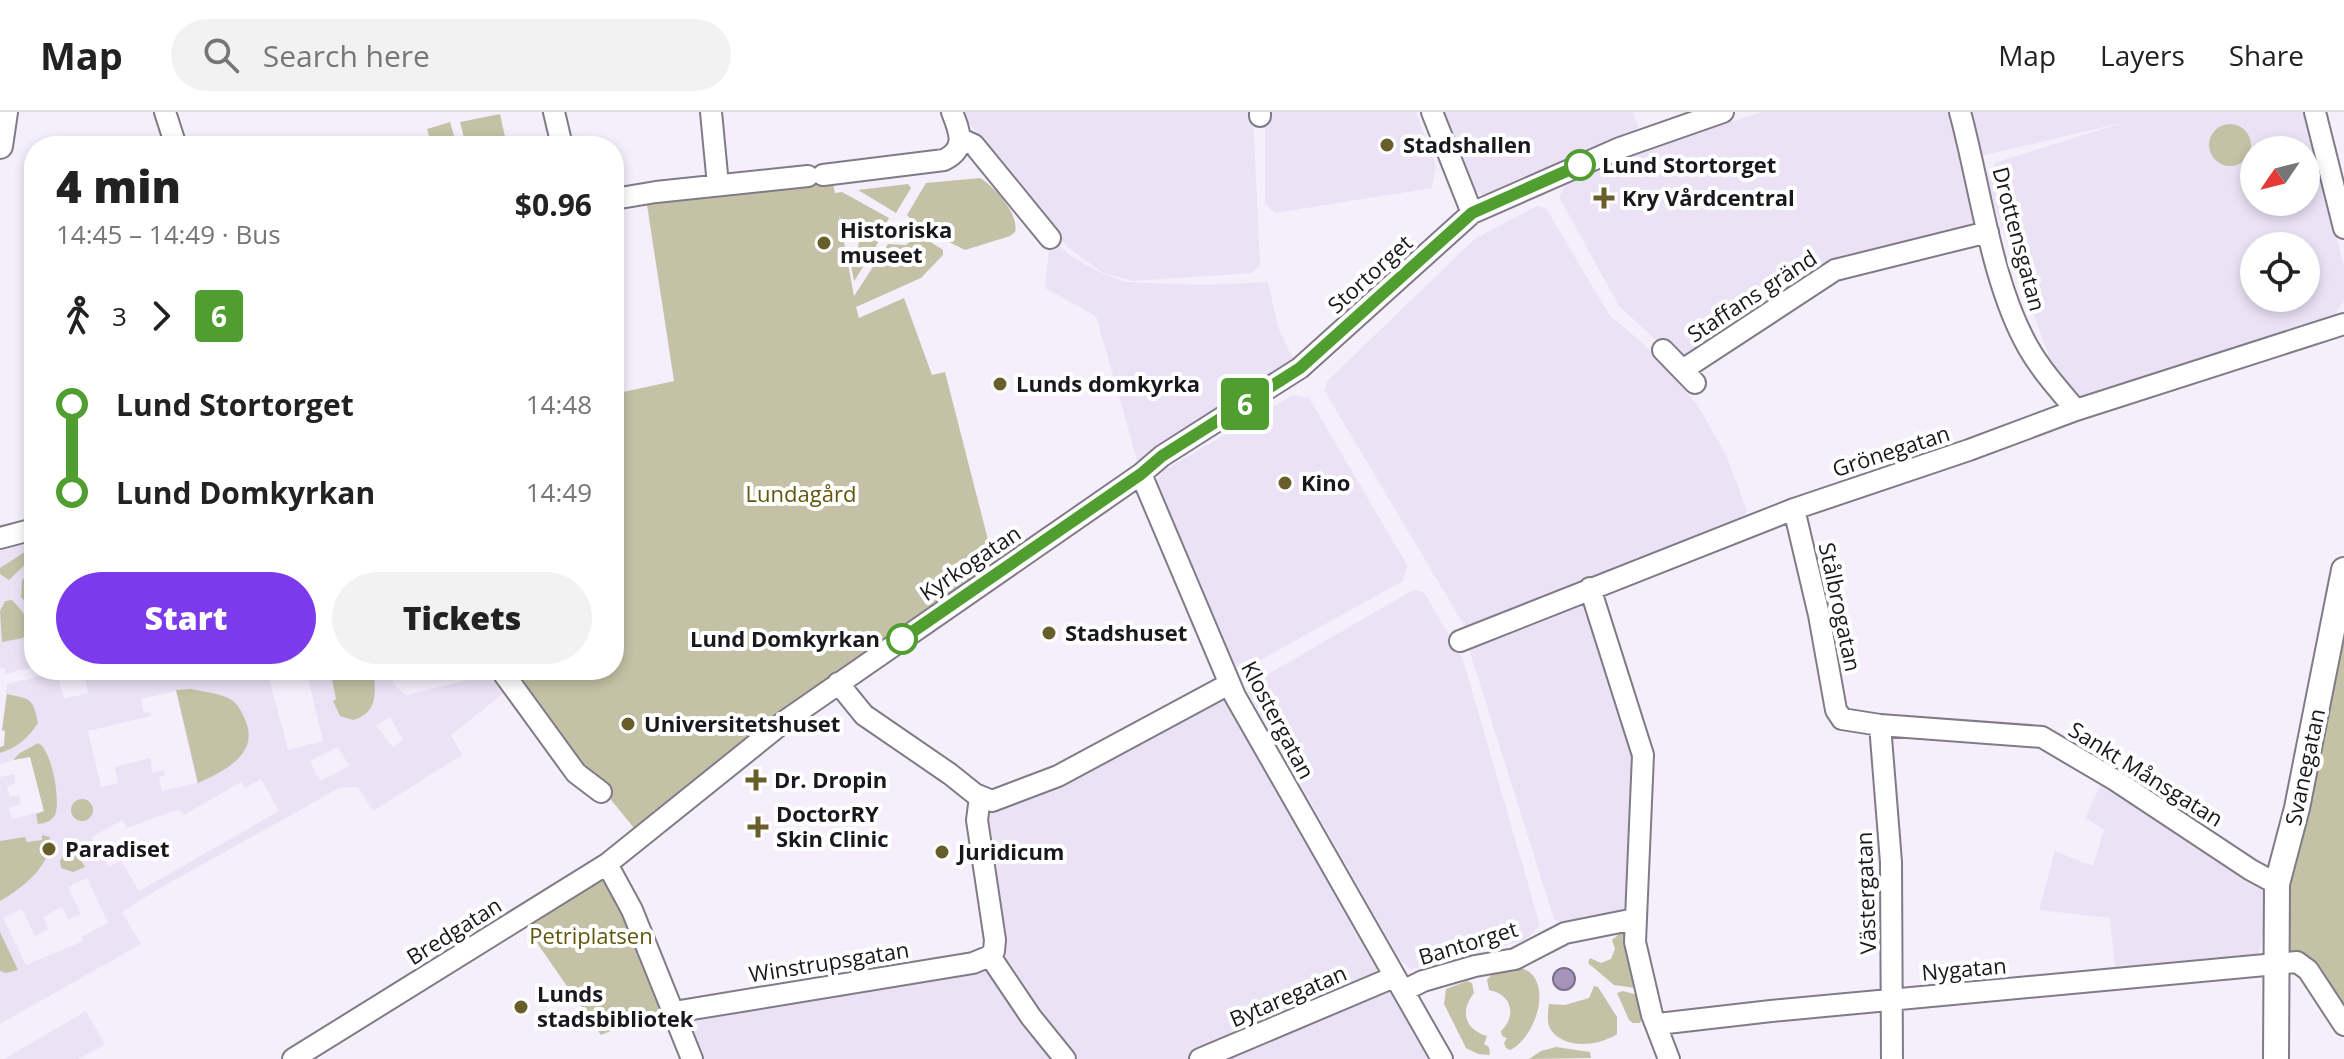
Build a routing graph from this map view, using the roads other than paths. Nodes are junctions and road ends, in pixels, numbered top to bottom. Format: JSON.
{"nodes":[{"id":1,"x":5,"y":112,"type":"edge"},
{"id":2,"x":165,"y":112,"type":"edge"},
{"id":3,"x":554,"y":112,"type":"edge"},
{"id":4,"x":711,"y":112,"type":"edge"},
{"id":5,"x":952,"y":112,"type":"edge"},
{"id":6,"x":1432,"y":112,"type":"edge"},
{"id":7,"x":1723,"y":112,"type":"edge"},
{"id":8,"x":1960,"y":112,"type":"edge"},
{"id":9,"x":2315,"y":112,"type":"edge"},
{"id":10,"x":173,"y":136,"type":"edge"},
{"id":11,"x":560,"y":136,"type":"edge"},
{"id":12,"x":961,"y":139,"type":"junction"},
{"id":13,"x":0,"y":146,"type":"edge"},
{"id":14,"x":718,"y":185,"type":"junction"},
{"id":15,"x":624,"y":199,"type":"edge"},
{"id":16,"x":1472,"y":213,"type":"junction"},
{"id":17,"x":2344,"y":228,"type":"edge"},
{"id":18,"x":1988,"y":232,"type":"junction"},
{"id":19,"x":1050,"y":238,"type":"dead end"},
{"id":20,"x":2344,"y":324,"type":"edge"},
{"id":21,"x":1663,"y":350,"type":"dead end"},
{"id":22,"x":1300,"y":368,"type":"joint"},
{"id":23,"x":2076,"y":410,"type":"junction"},
{"id":24,"x":1141,"y":474,"type":"junction"},
{"id":25,"x":1794,"y":509,"type":"junction"},
{"id":26,"x":24,"y":532,"type":"edge"},
{"id":27,"x":0,"y":538,"type":"edge"},
{"id":28,"x":2344,"y":570,"type":"edge"},
{"id":29,"x":1590,"y":588,"type":"junction"},
{"id":30,"x":1460,"y":641,"type":"dead end"},
{"id":31,"x":508,"y":680,"type":"edge"},
{"id":32,"x":838,"y":683,"type":"junction"},
{"id":33,"x":1229,"y":684,"type":"junction"},
{"id":34,"x":1838,"y":716,"type":"joint"},
{"id":35,"x":1880,"y":725,"type":"junction"},
{"id":36,"x":601,"y":792,"type":"dead end"},
{"id":37,"x":980,"y":797,"type":"junction"},
{"id":38,"x":637,"y":839,"type":"joint"},
{"id":39,"x":607,"y":864,"type":"junction"},
{"id":40,"x":2277,"y":884,"type":"junction"},
{"id":41,"x":1635,"y":919,"type":"junction"},
{"id":42,"x":990,"y":956,"type":"junction"},
{"id":43,"x":2275,"y":964,"type":"junction"},
{"id":44,"x":1399,"y":984,"type":"junction"},
{"id":45,"x":1893,"y":1000,"type":"junction"},
{"id":46,"x":674,"y":1012,"type":"junction"},
{"id":47,"x":1658,"y":1024,"type":"junction"},
{"id":48,"x":2344,"y":1025,"type":"edge"},
{"id":49,"x":293,"y":1059,"type":"edge"},
{"id":50,"x":692,"y":1059,"type":"edge"},
{"id":51,"x":1065,"y":1059,"type":"edge"},
{"id":52,"x":1200,"y":1059,"type":"edge"},
{"id":53,"x":1442,"y":1059,"type":"edge"},
{"id":54,"x":1669,"y":1059,"type":"edge"},
{"id":55,"x":1892,"y":1059,"type":"edge"},
{"id":56,"x":2276,"y":1059,"type":"edge"}],
"edges":[{"from":1,"to":13,"type":"street"},
{"from":2,"to":10,"type":"street"},
{"from":3,"to":11,"type":"street"},
{"from":4,"to":14,"type":"street"},
{"from":5,"to":12,"type":"street"},
{"from":6,"to":16,"type":"street"},
{"from":7,"to":16,"type":"street","name":"Stortorget"},
{"from":8,"to":18,"type":"street","name":"Drottensgatan"},
{"from":9,"to":17,"type":"street"},
{"from":12,"to":14,"type":"street"},
{"from":12,"to":19,"type":"street"},
{"from":14,"to":15,"type":"street"},
{"from":16,"to":22,"type":"street","name":"Stortorget"},
{"from":18,"to":21,"type":"street","name":"Staffans gränd"},
{"from":18,"to":23,"type":"street","name":"Drottensgatan"},
{"from":20,"to":23,"type":"street","name":"Grönegatan"},
{"from":22,"to":24,"type":"street","name":"Kyrkogatan"},
{"from":23,"to":25,"type":"street","name":"Grönegatan"},
{"from":24,"to":32,"type":"street","name":"Kyrkogatan"},
{"from":24,"to":33,"type":"street","name":"Klostergatan"},
{"from":25,"to":29,"type":"street","name":"Grönegatan"},
{"from":25,"to":34,"type":"street","name":"Stålbrogatan"},
{"from":26,"to":27,"type":"street"},
{"from":28,"to":40,"type":"street","name":"Svanegatan"},
{"from":29,"to":30,"type":"street","name":"Grönegatan"},
{"from":29,"to":41,"type":"street"},
{"from":31,"to":36,"type":"street"},
{"from":32,"to":37,"type":"street"},
{"from":32,"to":38,"type":"street","name":"Kyrkogatan"},
{"from":33,"to":37,"type":"street"},
{"from":33,"to":44,"type":"street","name":"Klostergatan"},
{"from":34,"to":35,"type":"street","name":"Sankt Månsgatan"},
{"from":35,"to":40,"type":"street","name":"Sankt Månsgatan"},
{"from":35,"to":45,"type":"street","name":"Västergatan"},
{"from":37,"to":42,"type":"street"},
{"from":38,"to":39,"type":"street","name":"Bredgatan"},
{"from":39,"to":46,"type":"street"},
{"from":39,"to":49,"type":"street","name":"Bredgatan"},
{"from":40,"to":43,"type":"street","name":"Svanegatan"},
{"from":41,"to":44,"type":"street","name":"Bantorget"},
{"from":41,"to":47,"type":"street"},
{"from":42,"to":46,"type":"street","name":"Winstrupsgatan"},
{"from":42,"to":51,"type":"street"},
{"from":43,"to":45,"type":"street","name":"Nygatan"},
{"from":43,"to":48,"type":"street"},
{"from":43,"to":56,"type":"street","name":"Svanegatan"},
{"from":44,"to":52,"type":"street","name":"Bytaregatan"},
{"from":44,"to":53,"type":"street","name":"Bantorget"},
{"from":45,"to":47,"type":"street","name":"Nygatan"},
{"from":45,"to":55,"type":"street","name":"Västergatan"},
{"from":46,"to":50,"type":"street"},
{"from":47,"to":54,"type":"street"}]}
